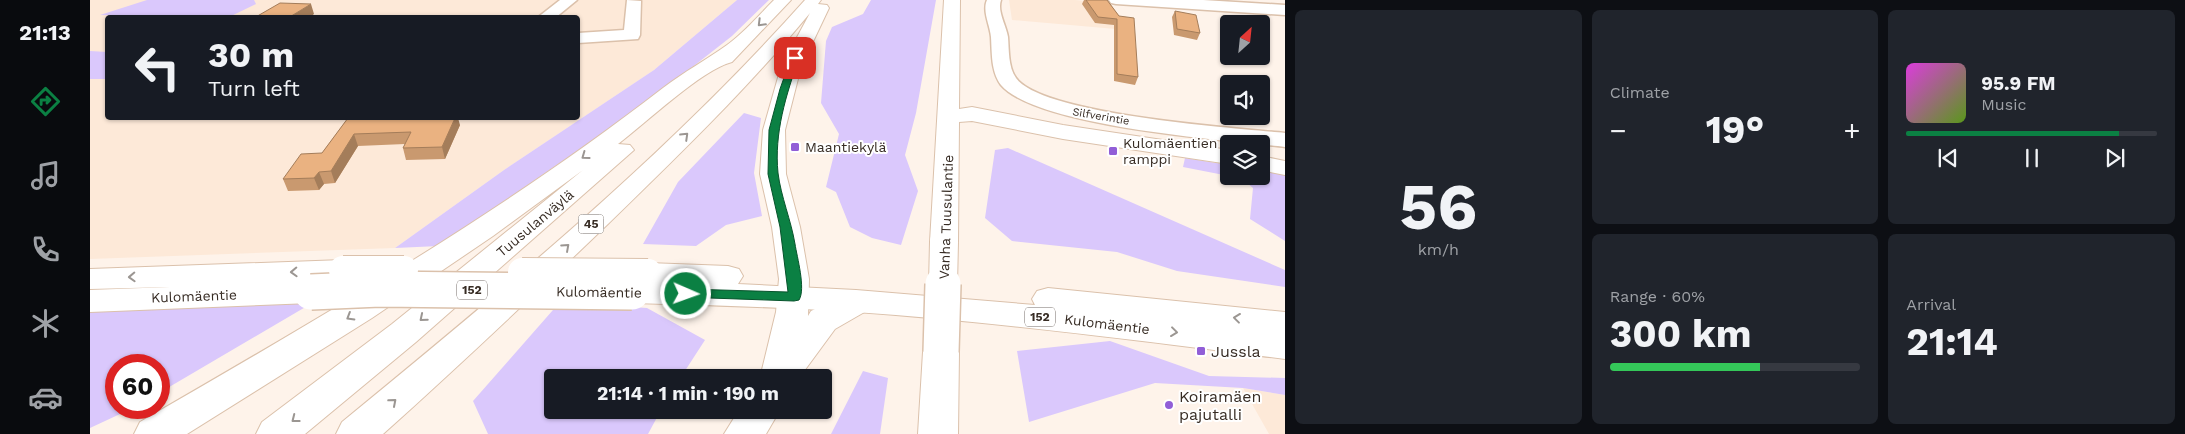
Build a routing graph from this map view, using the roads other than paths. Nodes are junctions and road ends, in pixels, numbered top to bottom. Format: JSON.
{"nodes":[{"id":1,"x":570,"y":0,"type":"edge"},
{"id":2,"x":631,"y":0,"type":"edge"},
{"id":3,"x":783,"y":0,"type":"edge"},
{"id":4,"x":813,"y":0,"type":"edge"},
{"id":5,"x":825,"y":0,"type":"edge"},
{"id":6,"x":952,"y":0,"type":"edge"},
{"id":7,"x":994,"y":0,"type":"edge"},
{"id":8,"x":1116,"y":0,"type":"edge"},
{"id":9,"x":1285,"y":10,"type":"edge"},
{"id":10,"x":548,"y":15,"type":"edge"},
{"id":11,"x":580,"y":38,"type":"edge"},
{"id":12,"x":738,"y":46,"type":"junction"},
{"id":13,"x":949,"y":117,"type":"junction"},
{"id":14,"x":1285,"y":140,"type":"edge"},
{"id":15,"x":1220,"y":156,"type":"edge"},
{"id":16,"x":1270,"y":165,"type":"edge"},
{"id":17,"x":1285,"y":168,"type":"edge"},
{"id":18,"x":90,"y":279,"type":"edge"},
{"id":19,"x":640,"y":282,"type":"junction"},
{"id":20,"x":794,"y":288,"type":"junction"},
{"id":21,"x":90,"y":301,"type":"edge"},
{"id":22,"x":857,"y":302,"type":"junction"},
{"id":23,"x":1285,"y":324,"type":"edge"},
{"id":24,"x":1285,"y":346,"type":"edge"},
{"id":25,"x":780,"y":369,"type":"edge"},
{"id":26,"x":785,"y":369,"type":"edge"},
{"id":27,"x":207,"y":402,"type":"junction"},
{"id":28,"x":755,"y":419,"type":"edge"},
{"id":29,"x":144,"y":434,"type":"edge"},
{"id":30,"x":154,"y":434,"type":"edge"},
{"id":31,"x":276,"y":434,"type":"edge"},
{"id":32,"x":356,"y":434,"type":"edge"},
{"id":33,"x":744,"y":434,"type":"edge"},
{"id":34,"x":938,"y":434,"type":"edge"}],
"edges":[{"from":1,"to":10,"type":"street"},
{"from":2,"to":11,"type":"street"},
{"from":3,"to":12,"type":"main road","name":"Tuusulanväylä","one_way":true},
{"from":32,"to":4,"type":"main road","number":"45","one_way":true},
{"from":5,"to":20,"type":"main road"},
{"from":6,"to":13,"type":"main road","name":"Vanha Tuusulantie"},
{"from":7,"to":14,"type":"street","name":"Silfverintie"},
{"from":8,"to":9,"type":"street"},
{"from":12,"to":27,"type":"main road","one_way":true},
{"from":12,"to":31,"type":"main road","name":"Tuusulanväylä","one_way":true},
{"from":13,"to":15,"type":"main road"},
{"from":13,"to":34,"type":"main road","name":"Vanha Tuusulantie","bridge":true},
{"from":16,"to":17,"type":"main road"},
{"from":19,"to":18,"type":"main road","name":"Kulomäentie","number":"152","one_way":true,"bridge":true},
{"from":19,"to":20,"type":"main road","name":"Kulomäentie","number":"152"},
{"from":19,"to":21,"type":"main road","name":"Kulomäentie","number":"152","bridge":true},
{"from":20,"to":22,"type":"main road","name":"Kulomäentie","number":"152"},
{"from":23,"to":20,"type":"main road","name":"Kulomäentie","number":"152","one_way":true},
{"from":20,"to":25,"type":"main road"},
{"from":22,"to":24,"type":"main road","name":"Kulomäentie","number":"152","one_way":true},
{"from":22,"to":26,"type":"main road"},
{"from":27,"to":29,"type":"main road"},
{"from":27,"to":30,"type":"main road"},
{"from":28,"to":33,"type":"main road"}]}
